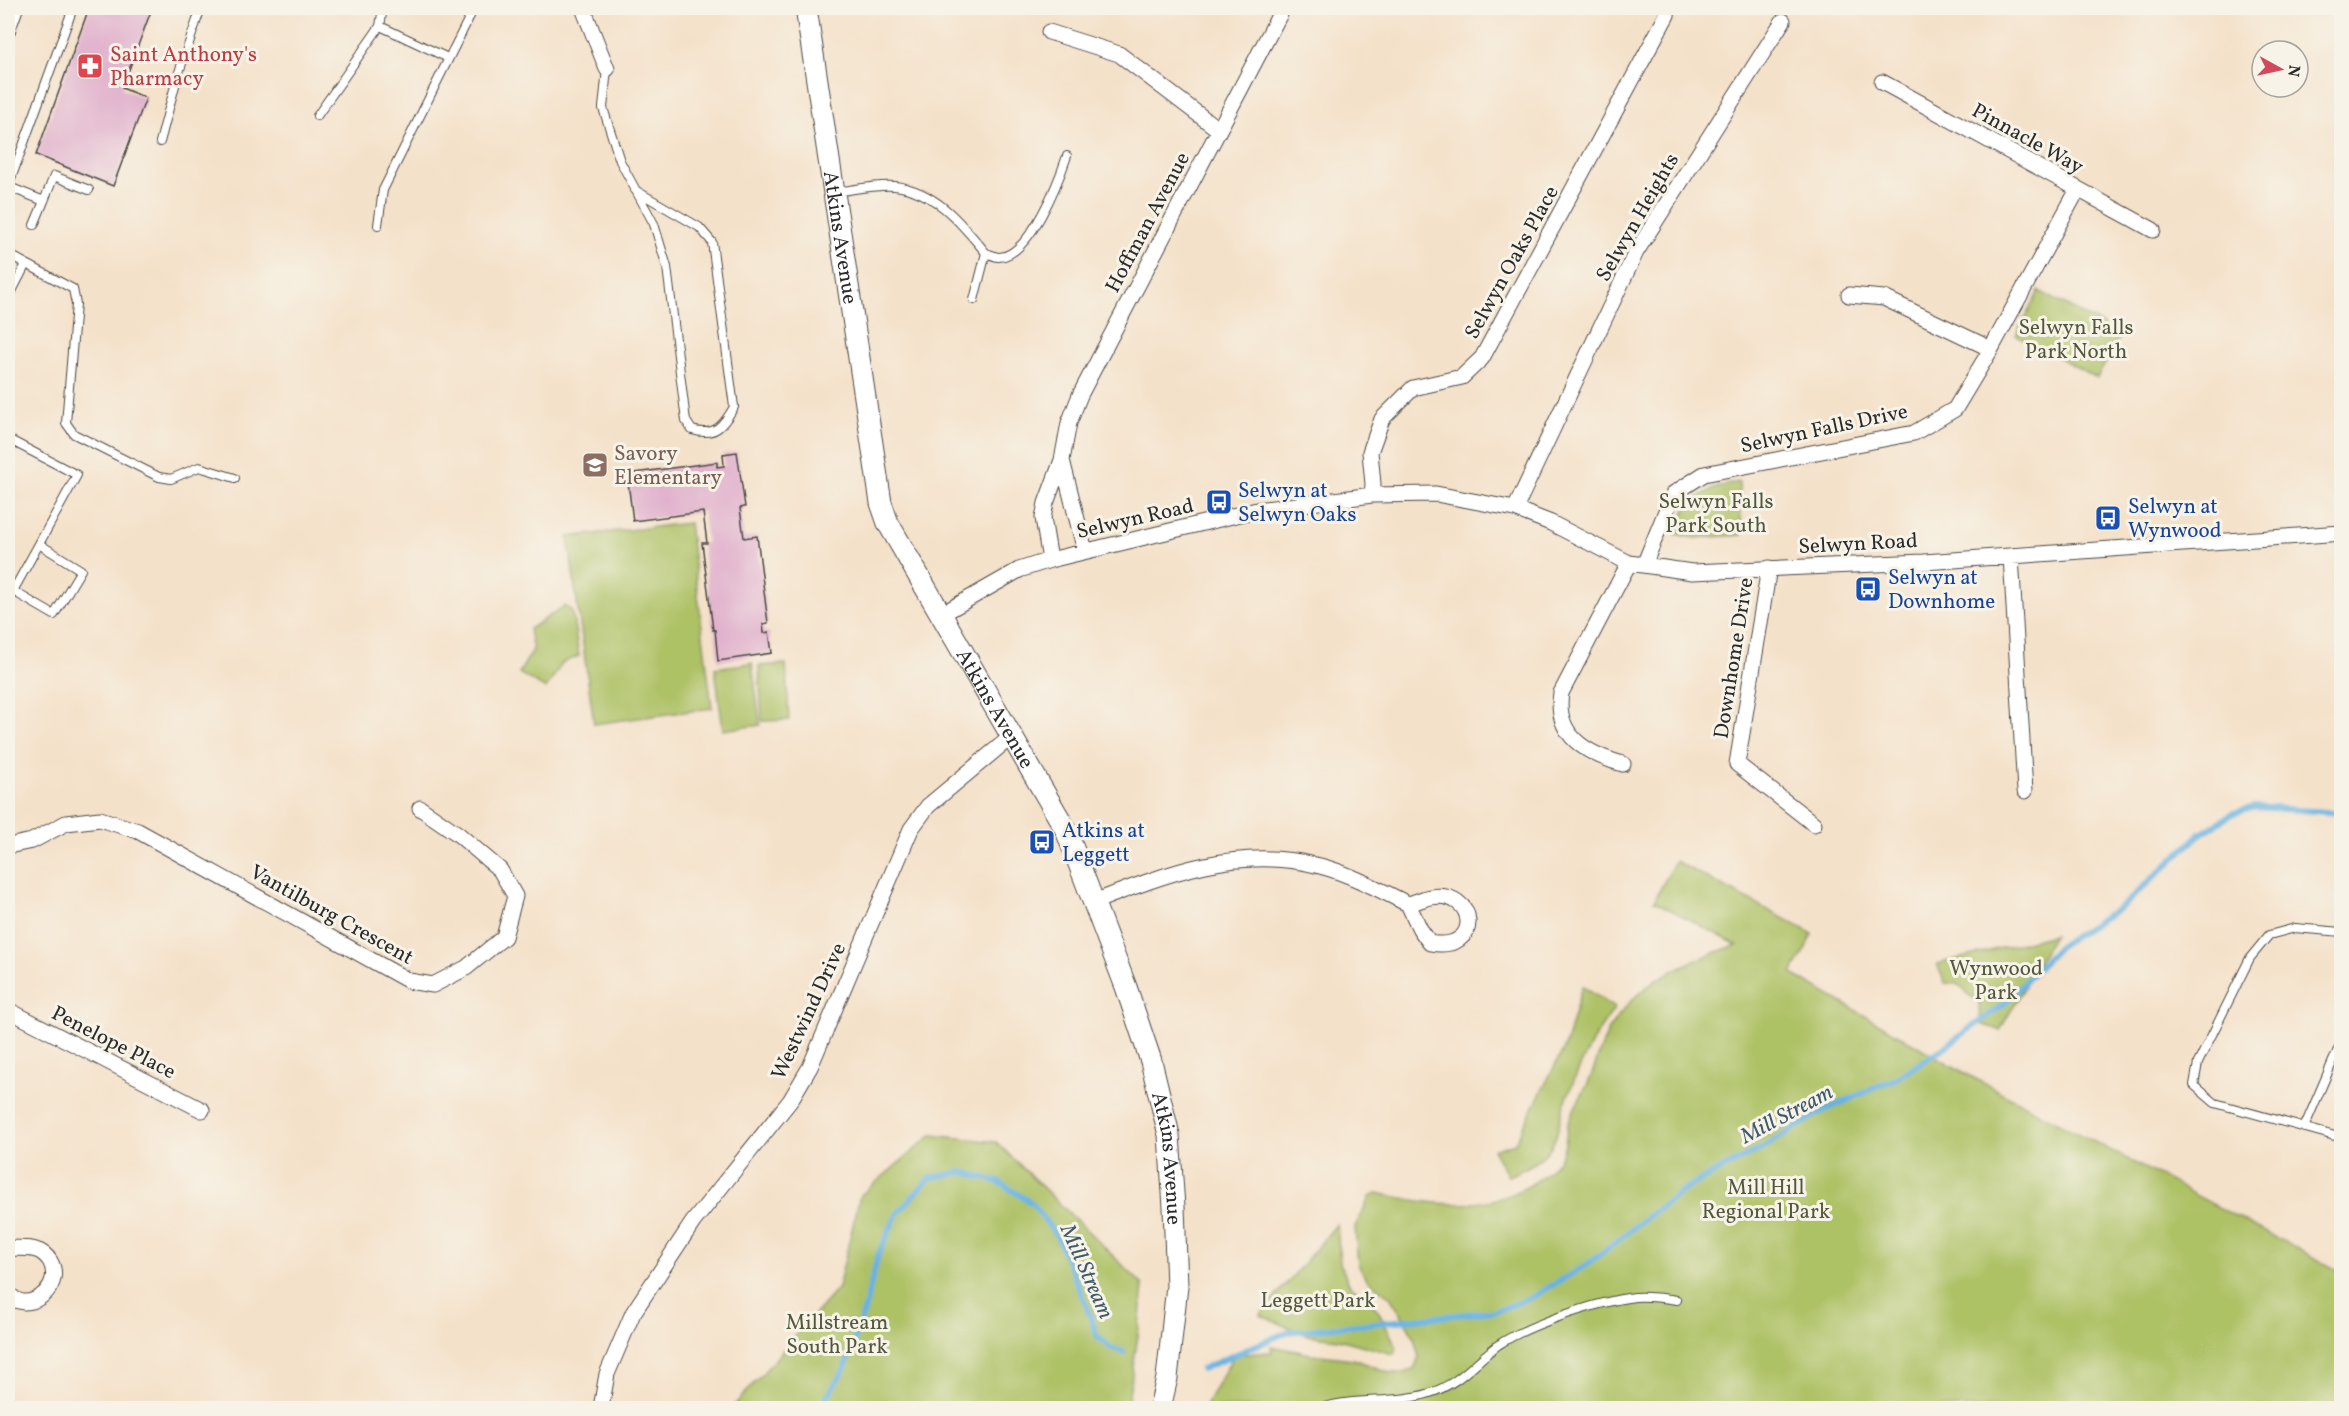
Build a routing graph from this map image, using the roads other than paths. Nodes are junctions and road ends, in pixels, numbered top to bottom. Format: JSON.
{"nodes":[{"id":1,"x":19,"y":8,"type":"edge"},
{"id":2,"x":73,"y":8,"type":"edge"},
{"id":3,"x":201,"y":8,"type":"edge"},
{"id":4,"x":383,"y":8,"type":"edge"},
{"id":5,"x":474,"y":8,"type":"edge"},
{"id":6,"x":583,"y":8,"type":"edge"},
{"id":7,"x":806,"y":8,"type":"edge"},
{"id":8,"x":1282,"y":8,"type":"edge"},
{"id":9,"x":1668,"y":8,"type":"edge"},
{"id":10,"x":1783,"y":21,"type":"dead end"},
{"id":11,"x":380,"y":26,"type":"junction"},
{"id":12,"x":1048,"y":32,"type":"dead end"},
{"id":13,"x":8,"y":39,"type":"edge"},
{"id":14,"x":448,"y":58,"type":"junction"},
{"id":15,"x":607,"y":69,"type":"joint"},
{"id":16,"x":1882,"y":82,"type":"dead end"},
{"id":17,"x":317,"y":116,"type":"dead end"},
{"id":18,"x":1219,"y":130,"type":"junction"},
{"id":19,"x":160,"y":142,"type":"dead end"},
{"id":20,"x":1067,"y":156,"type":"dead end"},
{"id":21,"x":8,"y":187,"type":"edge"},
{"id":22,"x":2078,"y":189,"type":"junction"},
{"id":23,"x":89,"y":190,"type":"dead end"},
{"id":24,"x":635,"y":190,"type":"junction"},
{"id":25,"x":833,"y":192,"type":"junction"},
{"id":26,"x":44,"y":201,"type":"junction"},
{"id":27,"x":34,"y":225,"type":"dead end"},
{"id":28,"x":378,"y":225,"type":"dead end"},
{"id":29,"x":2153,"y":230,"type":"dead end"},
{"id":30,"x":986,"y":253,"type":"junction"},
{"id":31,"x":8,"y":254,"type":"edge"},
{"id":32,"x":26,"y":264,"type":"junction"},
{"id":33,"x":1849,"y":295,"type":"dead end"},
{"id":34,"x":8,"y":299,"type":"edge"},
{"id":35,"x":974,"y":300,"type":"dead end"},
{"id":36,"x":1991,"y":349,"type":"junction"},
{"id":37,"x":8,"y":439,"type":"edge"},
{"id":38,"x":1062,"y":460,"type":"junction"},
{"id":39,"x":235,"y":478,"type":"dead end"},
{"id":40,"x":1372,"y":495,"type":"junction"},
{"id":41,"x":1515,"y":509,"type":"junction"},
{"id":42,"x":2342,"y":533,"type":"edge"},
{"id":43,"x":39,"y":544,"type":"junction"},
{"id":44,"x":1085,"y":551,"type":"junction"},
{"id":45,"x":2011,"y":556,"type":"junction"},
{"id":46,"x":1050,"y":560,"type":"junction"},
{"id":47,"x":1636,"y":564,"type":"junction"},
{"id":48,"x":1769,"y":568,"type":"junction"},
{"id":49,"x":942,"y":614,"type":"junction"},
{"id":50,"x":1012,"y":736,"type":"junction"},
{"id":51,"x":1623,"y":764,"type":"dead end"},
{"id":52,"x":2025,"y":791,"type":"dead end"},
{"id":53,"x":420,"y":808,"type":"dead end"},
{"id":54,"x":1814,"y":824,"type":"dead end"},
{"id":55,"x":8,"y":846,"type":"edge"},
{"id":56,"x":1094,"y":902,"type":"junction"},
{"id":57,"x":1408,"y":904,"type":"dead end"},
{"id":58,"x":2342,"y":932,"type":"edge"},
{"id":59,"x":8,"y":1010,"type":"edge"},
{"id":60,"x":2342,"y":1040,"type":"edge"},
{"id":61,"x":202,"y":1110,"type":"dead end"},
{"id":62,"x":2304,"y":1128,"type":"junction"},
{"id":63,"x":2342,"y":1138,"type":"edge"},
{"id":64,"x":8,"y":1248,"type":"edge"},
{"id":65,"x":8,"y":1292,"type":"edge"},
{"id":66,"x":1677,"y":1300,"type":"dead end"},
{"id":67,"x":602,"y":1408,"type":"edge"},
{"id":68,"x":1160,"y":1408,"type":"edge"},
{"id":69,"x":1322,"y":1408,"type":"edge"}],
"edges":[{"from":1,"to":13,"type":"lane"},
{"from":2,"to":21,"type":"lane"},
{"from":3,"to":19,"type":"lane"},
{"from":4,"to":11,"type":"lane"},
{"from":5,"to":14,"type":"lane"},
{"from":6,"to":15,"type":"street"},
{"from":7,"to":25,"type":"street","name":"Atkins Avenue"},
{"from":8,"to":18,"type":"street","name":"Hoffman Avenue"},
{"from":9,"to":40,"type":"street","name":"Selwyn Oaks Place"},
{"from":10,"to":41,"type":"street","name":"Selwyn Heights"},
{"from":11,"to":14,"type":"lane"},
{"from":11,"to":17,"type":"lane"},
{"from":12,"to":18,"type":"street"},
{"from":14,"to":28,"type":"lane"},
{"from":15,"to":24,"type":"lane"},
{"from":16,"to":22,"type":"street","name":"Pinnacle Way"},
{"from":18,"to":38,"type":"street","name":"Hoffman Avenue"},
{"from":20,"to":30,"type":"lane"},
{"from":21,"to":26,"type":"lane"},
{"from":22,"to":29,"type":"street","name":"Pinnacle Way"},
{"from":22,"to":36,"type":"street","name":"Selwyn Falls Drive"},
{"from":23,"to":26,"type":"lane"},
{"from":24,"to":24,"type":"lane"},
{"from":25,"to":30,"type":"lane"},
{"from":25,"to":49,"type":"street","name":"Atkins Avenue"},
{"from":26,"to":27,"type":"lane"},
{"from":30,"to":35,"type":"lane"},
{"from":31,"to":32,"type":"lane"},
{"from":32,"to":34,"type":"lane"},
{"from":32,"to":39,"type":"lane"},
{"from":33,"to":36,"type":"street"},
{"from":36,"to":47,"type":"street","name":"Selwyn Falls Drive"},
{"from":37,"to":43,"type":"lane"},
{"from":38,"to":44,"type":"street","name":"Hoffman Avenue"},
{"from":38,"to":46,"type":"street","name":"Hoffman Avenue"},
{"from":40,"to":41,"type":"street","name":"Selwyn Road"},
{"from":40,"to":44,"type":"street","name":"Selwyn Road"},
{"from":41,"to":47,"type":"street","name":"Selwyn Road"},
{"from":42,"to":45,"type":"street","name":"Selwyn Road"},
{"from":43,"to":43,"type":"lane"},
{"from":44,"to":46,"type":"street","name":"Selwyn Road"},
{"from":45,"to":48,"type":"street","name":"Selwyn Road"},
{"from":45,"to":52,"type":"street"},
{"from":46,"to":49,"type":"street","name":"Selwyn Road"},
{"from":47,"to":48,"type":"street","name":"Selwyn Road"},
{"from":47,"to":51,"type":"street","name":"Selwyn Falls Drive"},
{"from":48,"to":54,"type":"street","name":"Downhome Drive"},
{"from":49,"to":50,"type":"street","name":"Atkins Avenue"},
{"from":50,"to":56,"type":"street","name":"Atkins Avenue"},
{"from":50,"to":67,"type":"street","name":"Westwind Drive"},
{"from":53,"to":55,"type":"street","name":"Vantilburg Crescent"},
{"from":56,"to":57,"type":"street"},
{"from":56,"to":68,"type":"street","name":"Atkins Avenue"},
{"from":58,"to":62,"type":"lane"},
{"from":59,"to":61,"type":"street","name":"Penelope Place"},
{"from":60,"to":62,"type":"lane"},
{"from":62,"to":63,"type":"lane"},
{"from":64,"to":65,"type":"street"},
{"from":66,"to":69,"type":"lane"}]}
